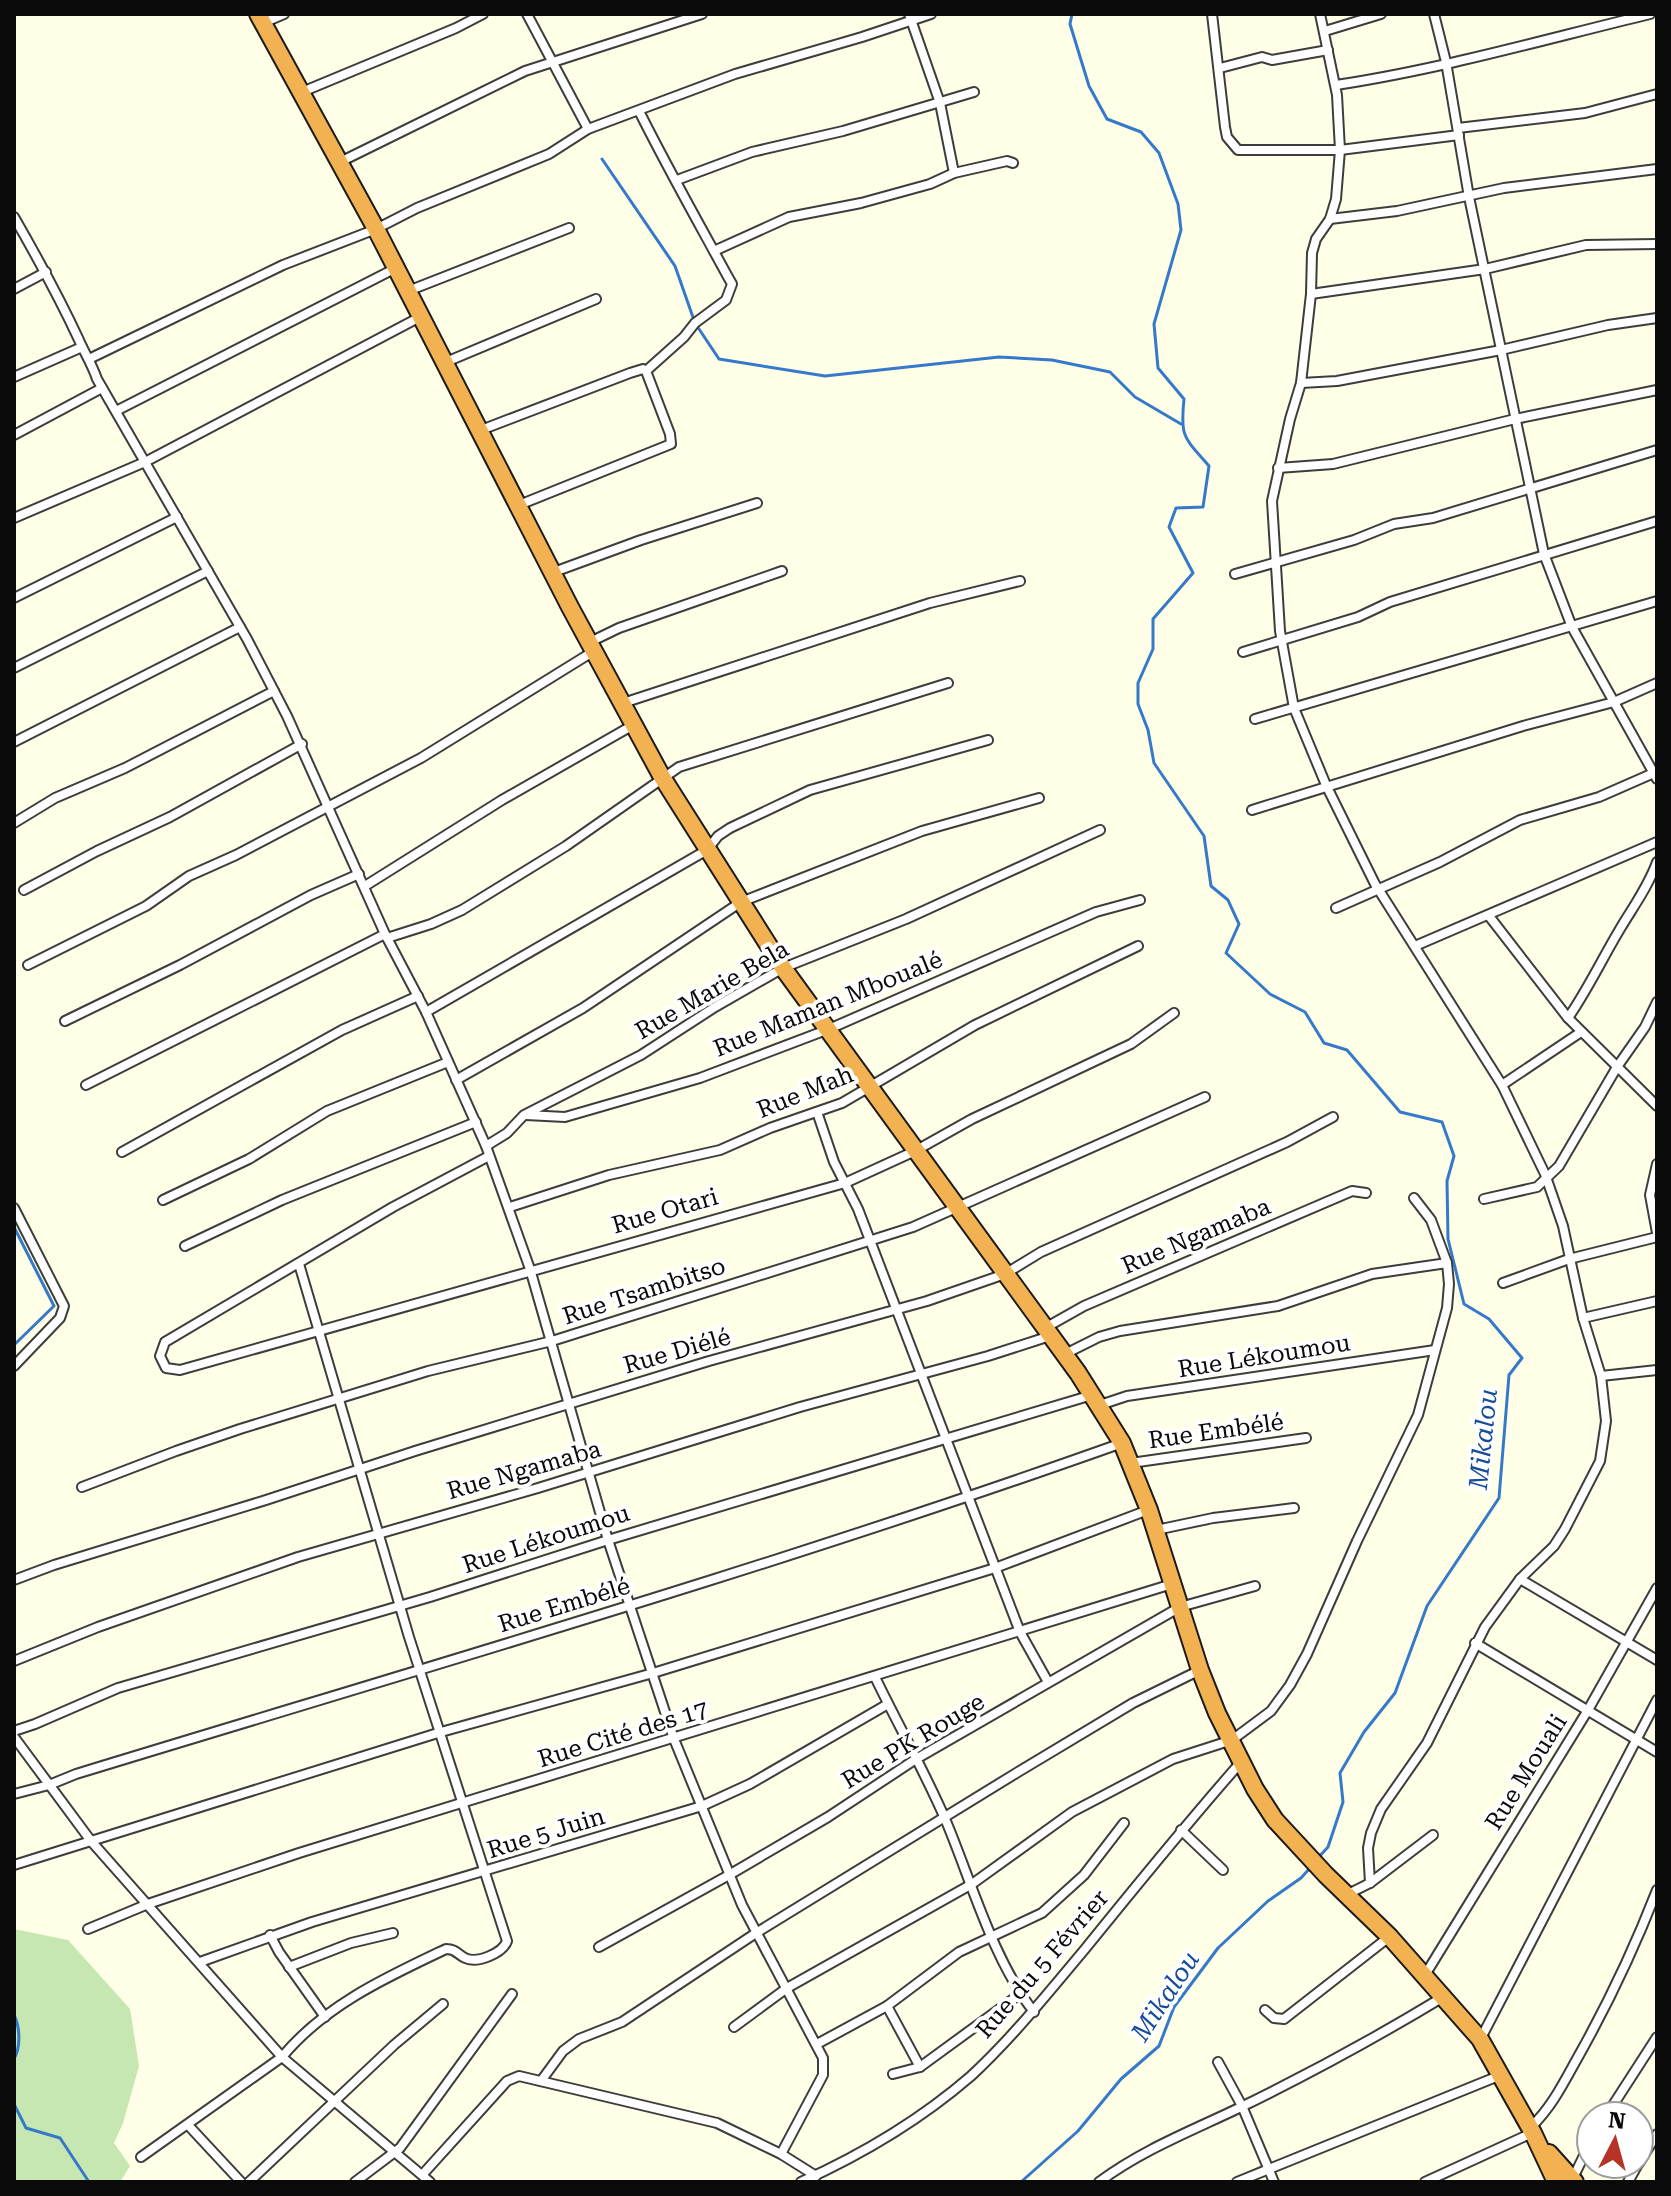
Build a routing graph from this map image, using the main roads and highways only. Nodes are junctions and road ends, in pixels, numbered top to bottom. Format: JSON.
{"nodes":[{"id":1,"x":260,"y":19,"type":"edge"},
{"id":2,"x":1567,"y":2182,"type":"edge"}],
"edges":[{"from":1,"to":2,"type":"highway"}]}
